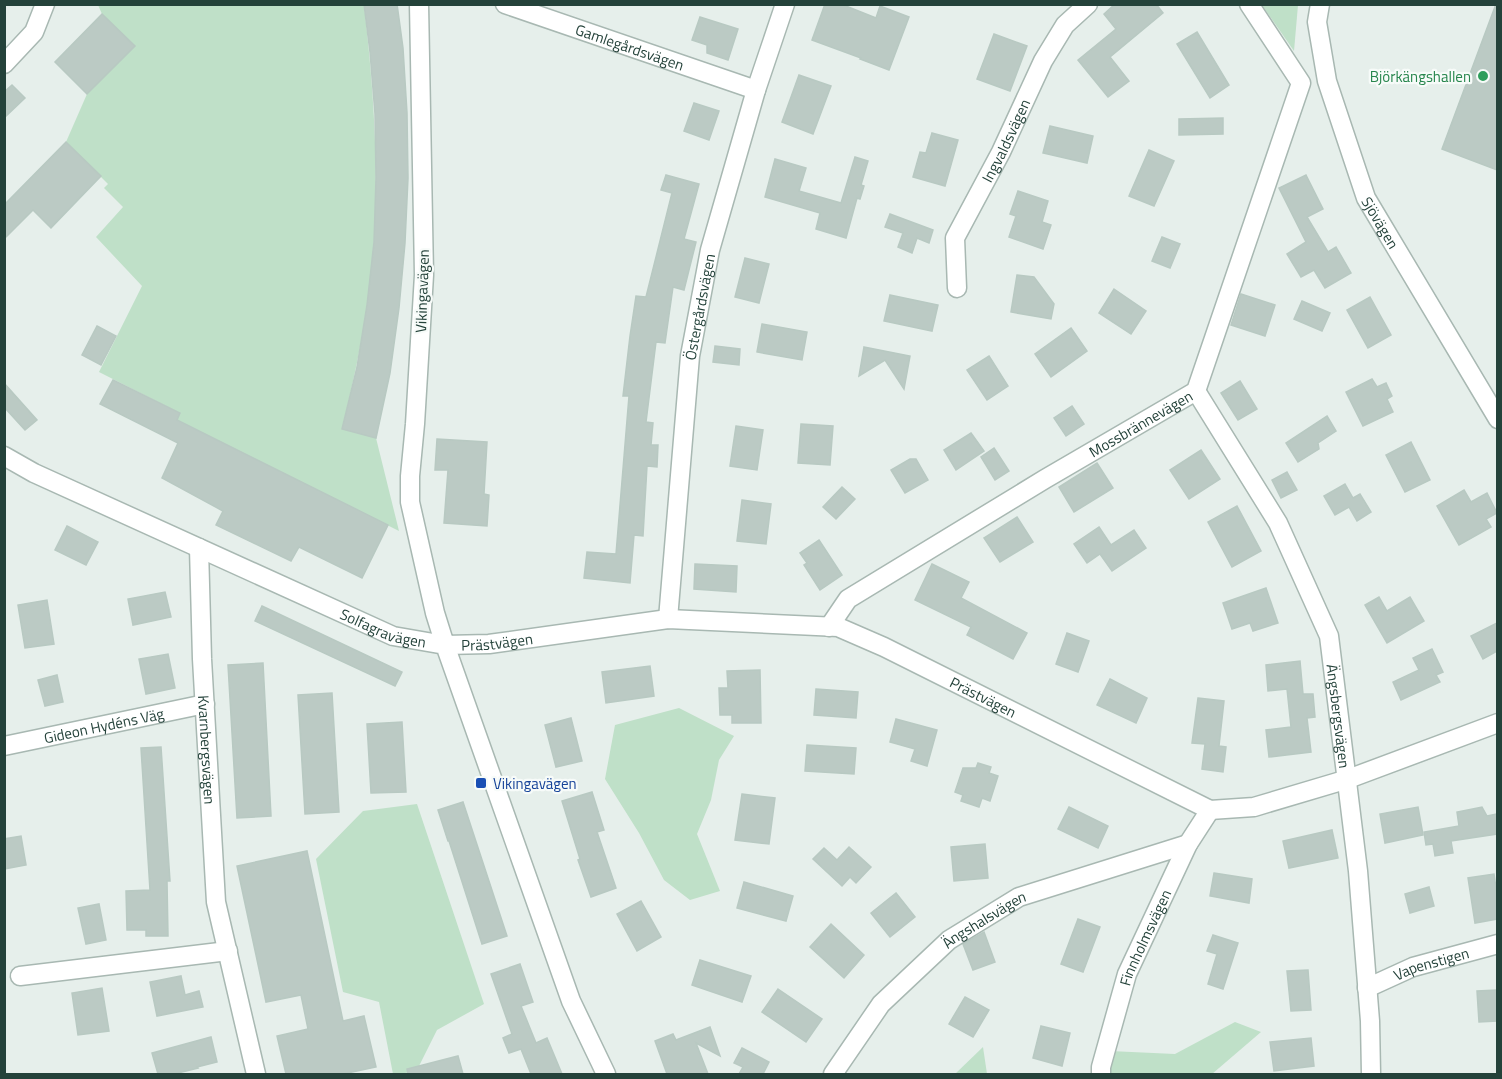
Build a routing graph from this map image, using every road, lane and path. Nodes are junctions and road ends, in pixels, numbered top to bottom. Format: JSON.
{"nodes":[{"id":1,"x":45,"y":4,"type":"edge"},
{"id":2,"x":419,"y":4,"type":"edge"},
{"id":3,"x":505,"y":4,"type":"edge"},
{"id":4,"x":785,"y":4,"type":"edge"},
{"id":5,"x":1088,"y":4,"type":"edge"},
{"id":6,"x":1250,"y":4,"type":"edge"},
{"id":7,"x":1320,"y":4,"type":"edge"},
{"id":8,"x":4,"y":64,"type":"edge"},
{"id":9,"x":756,"y":90,"type":"junction"},
{"id":10,"x":957,"y":288,"type":"dead end"},
{"id":11,"x":1196,"y":391,"type":"junction"},
{"id":12,"x":1497,"y":419,"type":"edge"},
{"id":13,"x":4,"y":456,"type":"edge"},
{"id":14,"x":199,"y":549,"type":"junction"},
{"id":15,"x":668,"y":619,"type":"junction"},
{"id":16,"x":829,"y":627,"type":"junction"},
{"id":17,"x":445,"y":645,"type":"junction"},
{"id":18,"x":204,"y":704,"type":"junction"},
{"id":19,"x":1497,"y":723,"type":"edge"},
{"id":20,"x":4,"y":746,"type":"edge"},
{"id":21,"x":1348,"y":778,"type":"junction"},
{"id":22,"x":1210,"y":810,"type":"junction"},
{"id":23,"x":1188,"y":844,"type":"junction"},
{"id":24,"x":1497,"y":944,"type":"edge"},
{"id":25,"x":228,"y":951,"type":"junction"},
{"id":26,"x":20,"y":976,"type":"dead end"},
{"id":27,"x":1367,"y":988,"type":"junction"},
{"id":28,"x":256,"y":1074,"type":"edge"},
{"id":29,"x":606,"y":1074,"type":"edge"},
{"id":30,"x":833,"y":1074,"type":"edge"},
{"id":31,"x":1101,"y":1074,"type":"edge"},
{"id":32,"x":1371,"y":1074,"type":"edge"}],
"edges":[{"from":1,"to":8,"type":"street"},
{"from":2,"to":17,"type":"street","name":"Vikingavägen"},
{"from":3,"to":9,"type":"street","name":"Gamlegårdsvägen"},
{"from":4,"to":9,"type":"street","name":"Östergårdsvägen"},
{"from":5,"to":10,"type":"street","name":"Ingvaldsvägen"},
{"from":6,"to":11,"type":"street","name":"Mossbrännevägen"},
{"from":7,"to":12,"type":"street","name":"Sjövägen"},
{"from":9,"to":15,"type":"street","name":"Östergårdsvägen"},
{"from":11,"to":16,"type":"street","name":"Mossbrännevägen"},
{"from":11,"to":21,"type":"street","name":"Ängsbergsvägen"},
{"from":13,"to":14,"type":"street","name":"Solfagravägen"},
{"from":14,"to":17,"type":"street","name":"Solfagravägen"},
{"from":14,"to":18,"type":"street","name":"Kvarnbergsvägen"},
{"from":15,"to":16,"type":"street","name":"Prästvägen"},
{"from":15,"to":17,"type":"street","name":"Prästvägen"},
{"from":16,"to":22,"type":"street","name":"Prästvägen"},
{"from":17,"to":29,"type":"street","name":"Solfagravägen"},
{"from":18,"to":20,"type":"street","name":"Gideon Hydéns Väg"},
{"from":18,"to":25,"type":"street","name":"Kvarnbergsvägen"},
{"from":19,"to":21,"type":"street"},
{"from":21,"to":22,"type":"street"},
{"from":21,"to":27,"type":"street","name":"Ängsbergsvägen"},
{"from":22,"to":23,"type":"street","name":"Finnholmsvägen"},
{"from":23,"to":30,"type":"street","name":"Ängshalsvägen"},
{"from":23,"to":31,"type":"street","name":"Finnholmsvägen"},
{"from":24,"to":27,"type":"street","name":"Vapenstigen"},
{"from":25,"to":26,"type":"street"},
{"from":25,"to":28,"type":"street","name":"Kvarnbergsvägen"},
{"from":27,"to":32,"type":"street","name":"Ängsbergsvägen"}]}
